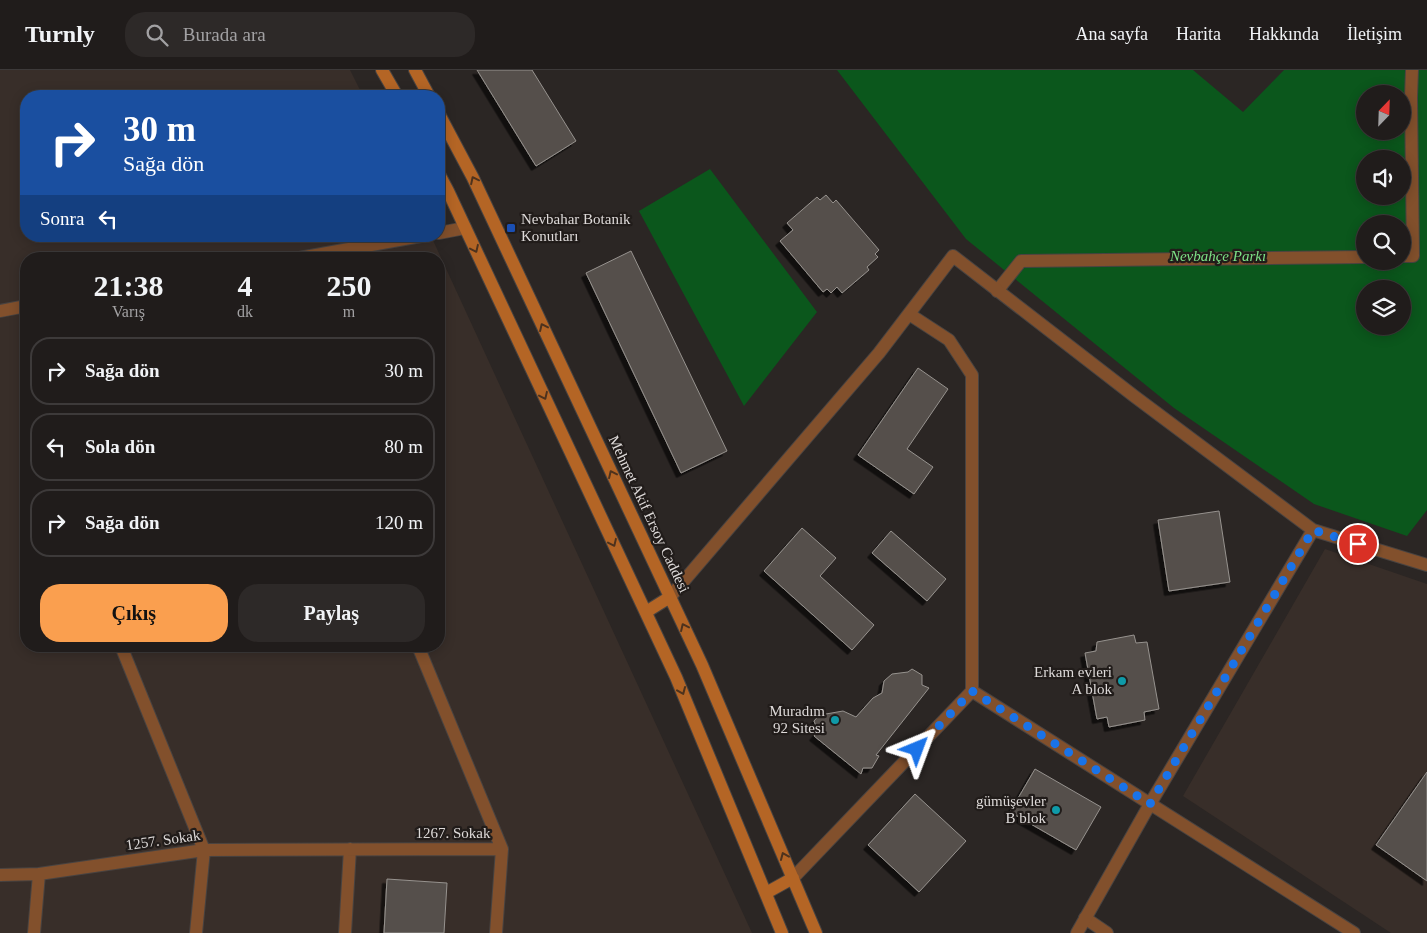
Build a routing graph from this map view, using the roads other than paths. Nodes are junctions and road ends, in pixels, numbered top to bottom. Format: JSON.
{"nodes":[{"id":1,"x":382,"y":70,"type":"edge"},
{"id":2,"x":415,"y":70,"type":"edge"},
{"id":3,"x":1412,"y":70,"type":"edge"},
{"id":4,"x":393,"y":90,"type":"edge"},
{"id":5,"x":426,"y":90,"type":"edge"},
{"id":6,"x":445,"y":125,"type":"edge"},
{"id":7,"x":445,"y":186,"type":"edge"},
{"id":8,"x":465,"y":228,"type":"junction"},
{"id":9,"x":445,"y":232,"type":"edge"},
{"id":10,"x":388,"y":242,"type":"edge"},
{"id":11,"x":334,"y":252,"type":"edge"},
{"id":12,"x":1411,"y":256,"type":"edge"},
{"id":13,"x":1356,"y":257,"type":"edge"},
{"id":14,"x":997,"y":291,"type":"junction"},
{"id":15,"x":20,"y":307,"type":"edge"},
{"id":16,"x":0,"y":311,"type":"edge"},
{"id":17,"x":909,"y":314,"type":"junction"},
{"id":18,"x":1313,"y":530,"type":"junction"},
{"id":19,"x":1427,"y":565,"type":"edge"},
{"id":20,"x":670,"y":597,"type":"junction"},
{"id":21,"x":646,"y":612,"type":"junction"},
{"id":22,"x":123,"y":652,"type":"edge"},
{"id":23,"x":420,"y":652,"type":"edge"},
{"id":24,"x":972,"y":691,"type":"junction"},
{"id":25,"x":1150,"y":804,"type":"junction"},
{"id":26,"x":502,"y":849,"type":"junction"},
{"id":27,"x":204,"y":850,"type":"junction"},
{"id":28,"x":350,"y":850,"type":"junction"},
{"id":29,"x":40,"y":874,"type":"junction"},
{"id":30,"x":0,"y":876,"type":"edge"},
{"id":31,"x":793,"y":878,"type":"junction"},
{"id":32,"x":766,"y":894,"type":"junction"},
{"id":33,"x":1086,"y":918,"type":"junction"},
{"id":34,"x":34,"y":933,"type":"edge"},
{"id":35,"x":196,"y":933,"type":"edge"},
{"id":36,"x":345,"y":933,"type":"edge"},
{"id":37,"x":496,"y":933,"type":"edge"},
{"id":38,"x":782,"y":933,"type":"edge"},
{"id":39,"x":816,"y":933,"type":"edge"},
{"id":40,"x":1077,"y":933,"type":"edge"},
{"id":41,"x":1107,"y":933,"type":"edge"},
{"id":42,"x":1354,"y":933,"type":"edge"}],
"edges":[{"from":1,"to":4,"type":"main road"},
{"from":2,"to":5,"type":"main road"},
{"from":3,"to":12,"type":"street"},
{"from":20,"to":6,"type":"main road","name":"Mehmet Akif Ersoy Caddesi","one_way":true},
{"from":7,"to":8,"type":"main road"},
{"from":8,"to":9,"type":"street"},
{"from":8,"to":21,"type":"main road","one_way":true},
{"from":10,"to":11,"type":"street"},
{"from":13,"to":14,"type":"street"},
{"from":14,"to":17,"type":"street"},
{"from":14,"to":18,"type":"street"},
{"from":15,"to":16,"type":"street"},
{"from":17,"to":20,"type":"street"},
{"from":17,"to":24,"type":"street"},
{"from":18,"to":19,"type":"street"},
{"from":18,"to":25,"type":"street"},
{"from":20,"to":21,"type":"main road"},
{"from":31,"to":20,"type":"main road","name":"Mehmet Akif Ersoy Caddesi","one_way":true},
{"from":21,"to":32,"type":"main road","one_way":true},
{"from":22,"to":27,"type":"street"},
{"from":23,"to":26,"type":"street"},
{"from":24,"to":25,"type":"street"},
{"from":24,"to":31,"type":"street"},
{"from":25,"to":33,"type":"street"},
{"from":25,"to":42,"type":"street"},
{"from":26,"to":28,"type":"street","name":"1267. Sokak"},
{"from":26,"to":37,"type":"street","name":"1267. Sokak"},
{"from":27,"to":28,"type":"street","name":"1257. Sokak"},
{"from":27,"to":29,"type":"street","name":"1257. Sokak"},
{"from":27,"to":35,"type":"street"},
{"from":28,"to":36,"type":"street"},
{"from":29,"to":30,"type":"street","name":"1257. Sokak"},
{"from":29,"to":34,"type":"street"},
{"from":31,"to":32,"type":"main road"},
{"from":31,"to":39,"type":"main road","name":"Mehmet Akif Ersoy Caddesi"},
{"from":32,"to":38,"type":"main road"},
{"from":33,"to":40,"type":"street"},
{"from":33,"to":41,"type":"street"}]}
